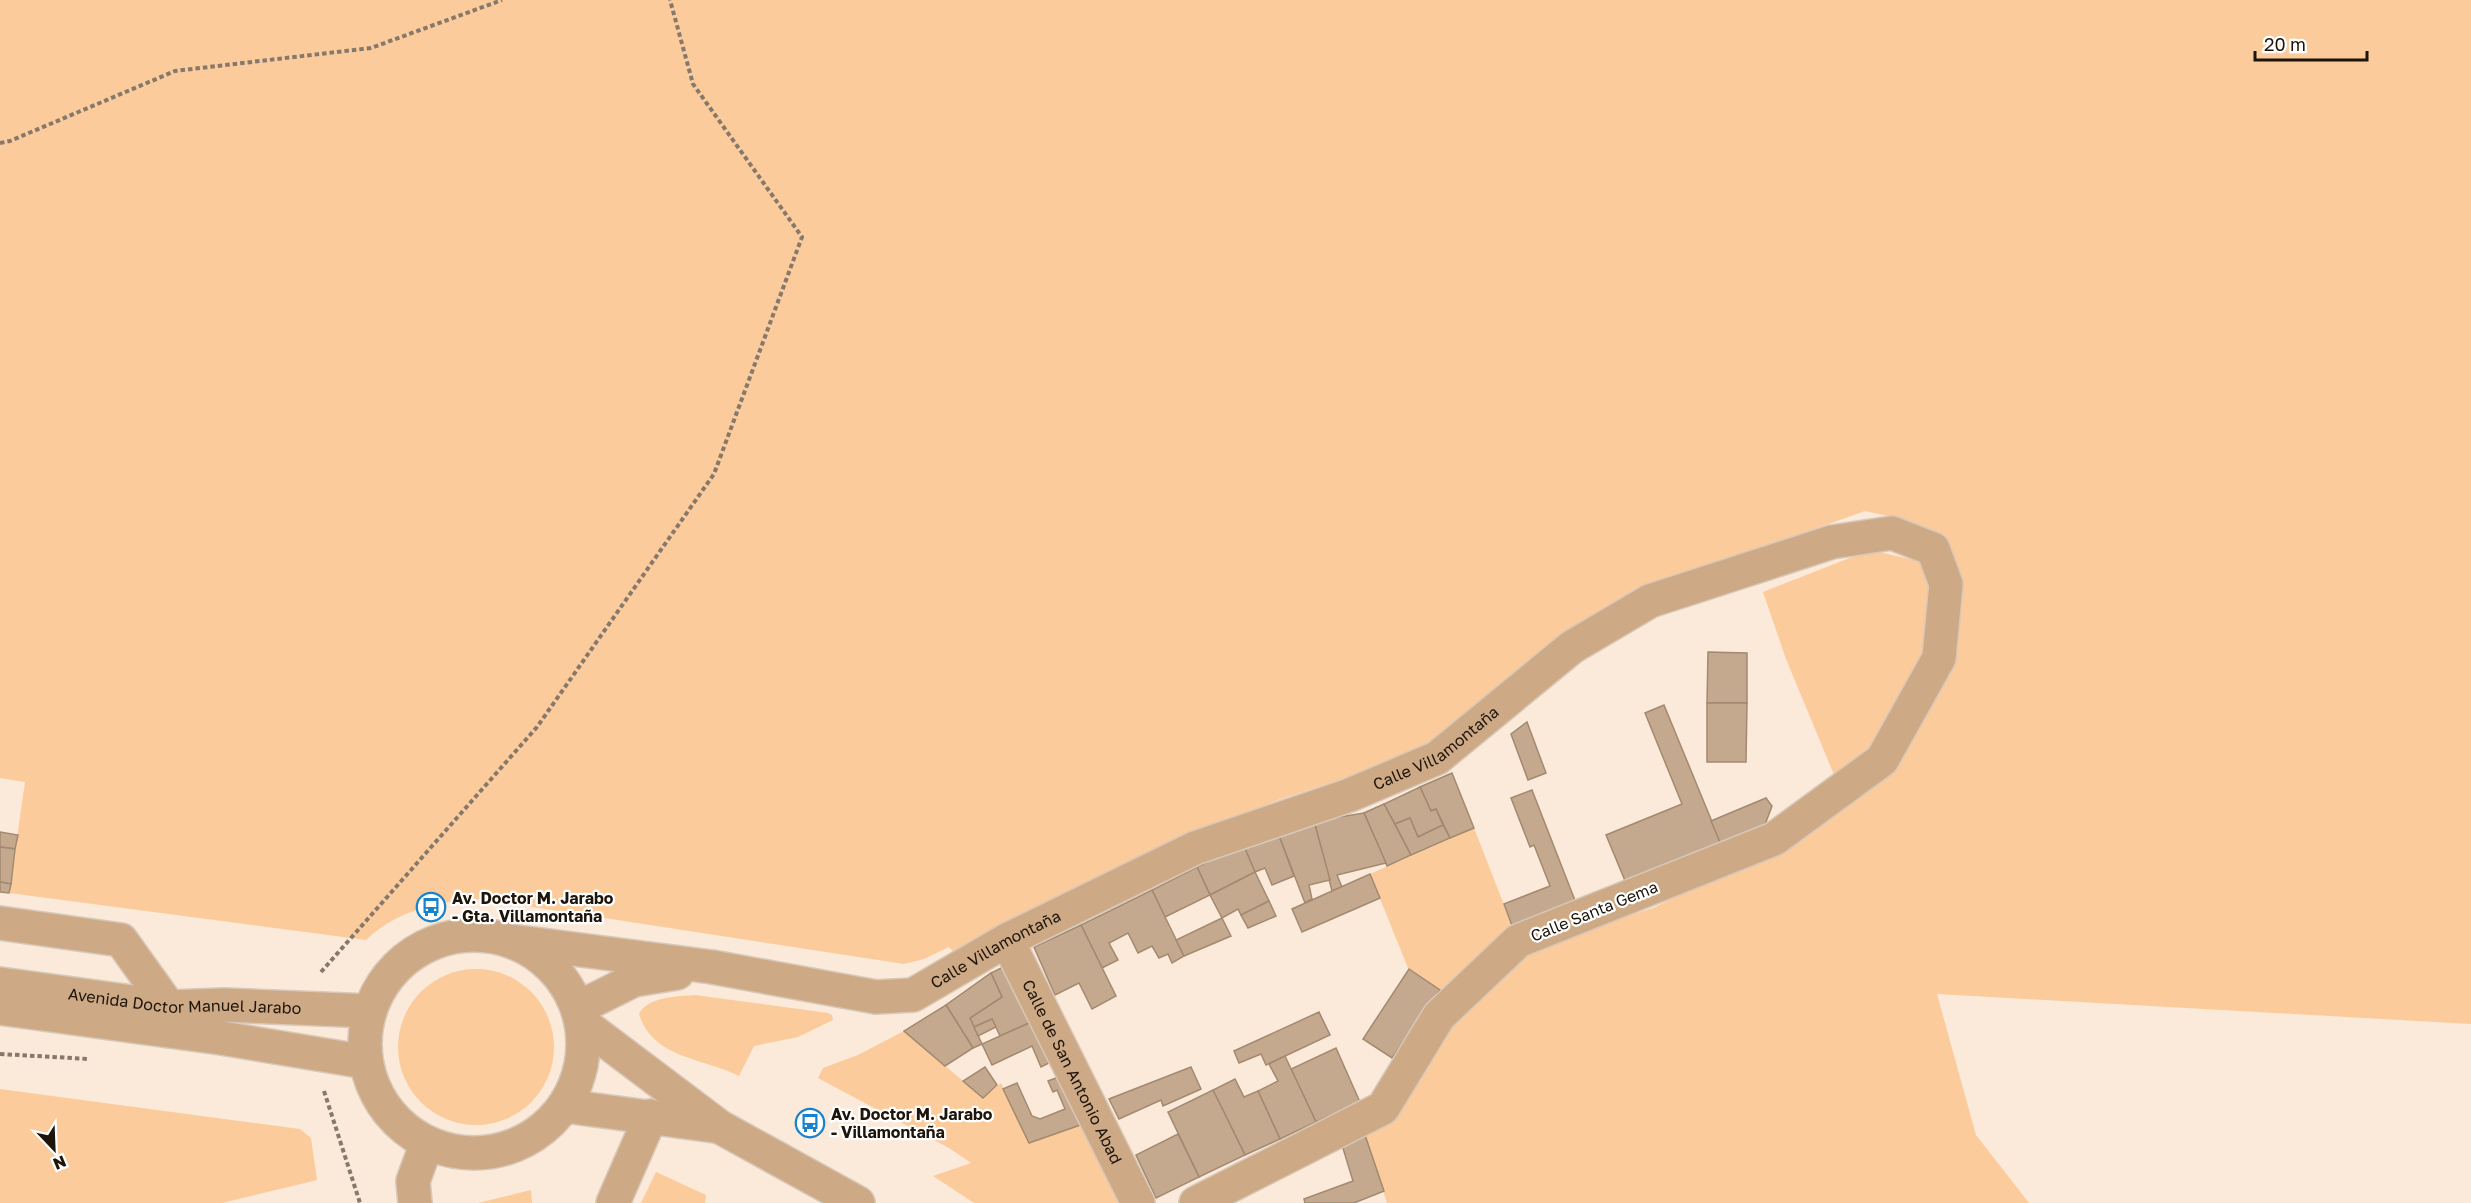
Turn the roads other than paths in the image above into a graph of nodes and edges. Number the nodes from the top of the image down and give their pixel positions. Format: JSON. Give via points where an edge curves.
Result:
{"nodes":[{"id":1,"x":1882,"y":760,"type":"joint"},
{"id":2,"x":0,"y":923,"type":"edge"},
{"id":3,"x":1007,"y":940,"type":"junction"},
{"id":4,"x":511,"y":941,"type":"junction"},
{"id":5,"x":712,"y":967,"type":"junction"},
{"id":6,"x":0,"y":984,"type":"edge"},
{"id":7,"x":170,"y":1007,"type":"junction"},
{"id":8,"x":0,"y":1008,"type":"edge"},
{"id":9,"x":370,"y":1011,"type":"junction"},
{"id":10,"x":580,"y":1016,"type":"junction"},
{"id":11,"x":366,"y":1062,"type":"junction"},
{"id":12,"x":565,"y":1106,"type":"junction"},
{"id":13,"x":651,"y":1116,"type":"junction"},
{"id":14,"x":720,"y":1127,"type":"junction"},
{"id":15,"x":427,"y":1143,"type":"junction"},
{"id":16,"x":415,"y":1203,"type":"edge"},
{"id":17,"x":613,"y":1203,"type":"edge"},
{"id":18,"x":858,"y":1203,"type":"edge"},
{"id":19,"x":1138,"y":1203,"type":"edge"},
{"id":20,"x":1196,"y":1203,"type":"edge"}],
"edges":[{"from":1,"to":3,"type":"street","name":"Calle Villamontaña","via":[[1940,658],[1946,584],[1933,549],[1892,533],[1832,542],[1650,601],[1572,647],[1437,758],[1350,795],[1195,848]]},
{"from":1,"to":20,"type":"street","name":"Calle Santa Gema","via":[[1774,839],[1518,941],[1439,1016],[1383,1108]]},
{"from":2,"to":7,"type":"street","via":[[121,940]]},
{"from":3,"to":5,"type":"street","name":"Calle Villamontaña","via":[[913,995],[876,997]]},
{"from":3,"to":19,"type":"street","name":"Calle de San Antonio Abad"},
{"from":4,"to":5,"type":"street","name":"Calle Villamontaña"},
{"from":4,"to":9,"type":"street","name":"Calle Villamontaña","via":[[461,936],[437,942],[395,969]]},
{"from":4,"to":10,"type":"street","via":[[539,956],[563,979]]},
{"from":5,"to":10,"type":"street","name":"Calle Villamontaña","via":[[634,980]]},
{"from":6,"to":7,"type":"street","name":"Avenida Doctor Manuel Jarabo"},
{"from":7,"to":9,"type":"street","name":"Avenida Doctor Manuel Jarabo","via":[[224,1005]]},
{"from":8,"to":11,"type":"street","name":"Avenida Doctor Manuel Jarabo"},
{"from":9,"to":11,"type":"street","name":"Calle Villamontaña"},
{"from":10,"to":12,"type":"street","name":"Calle Villamontaña","via":[[584,1052],[578,1080]]},
{"from":10,"to":14,"type":"street"},
{"from":11,"to":15,"type":"street","name":"Calle Villamontaña","via":[[377,1095],[398,1124]]},
{"from":12,"to":13,"type":"street"},
{"from":12,"to":15,"type":"street","name":"Calle Villamontaña","via":[[538,1133],[503,1150],[464,1153]]},
{"from":13,"to":14,"type":"street"},
{"from":13,"to":17,"type":"street"},
{"from":14,"to":18,"type":"street"},
{"from":15,"to":16,"type":"street","via":[[413,1181]]}]}
